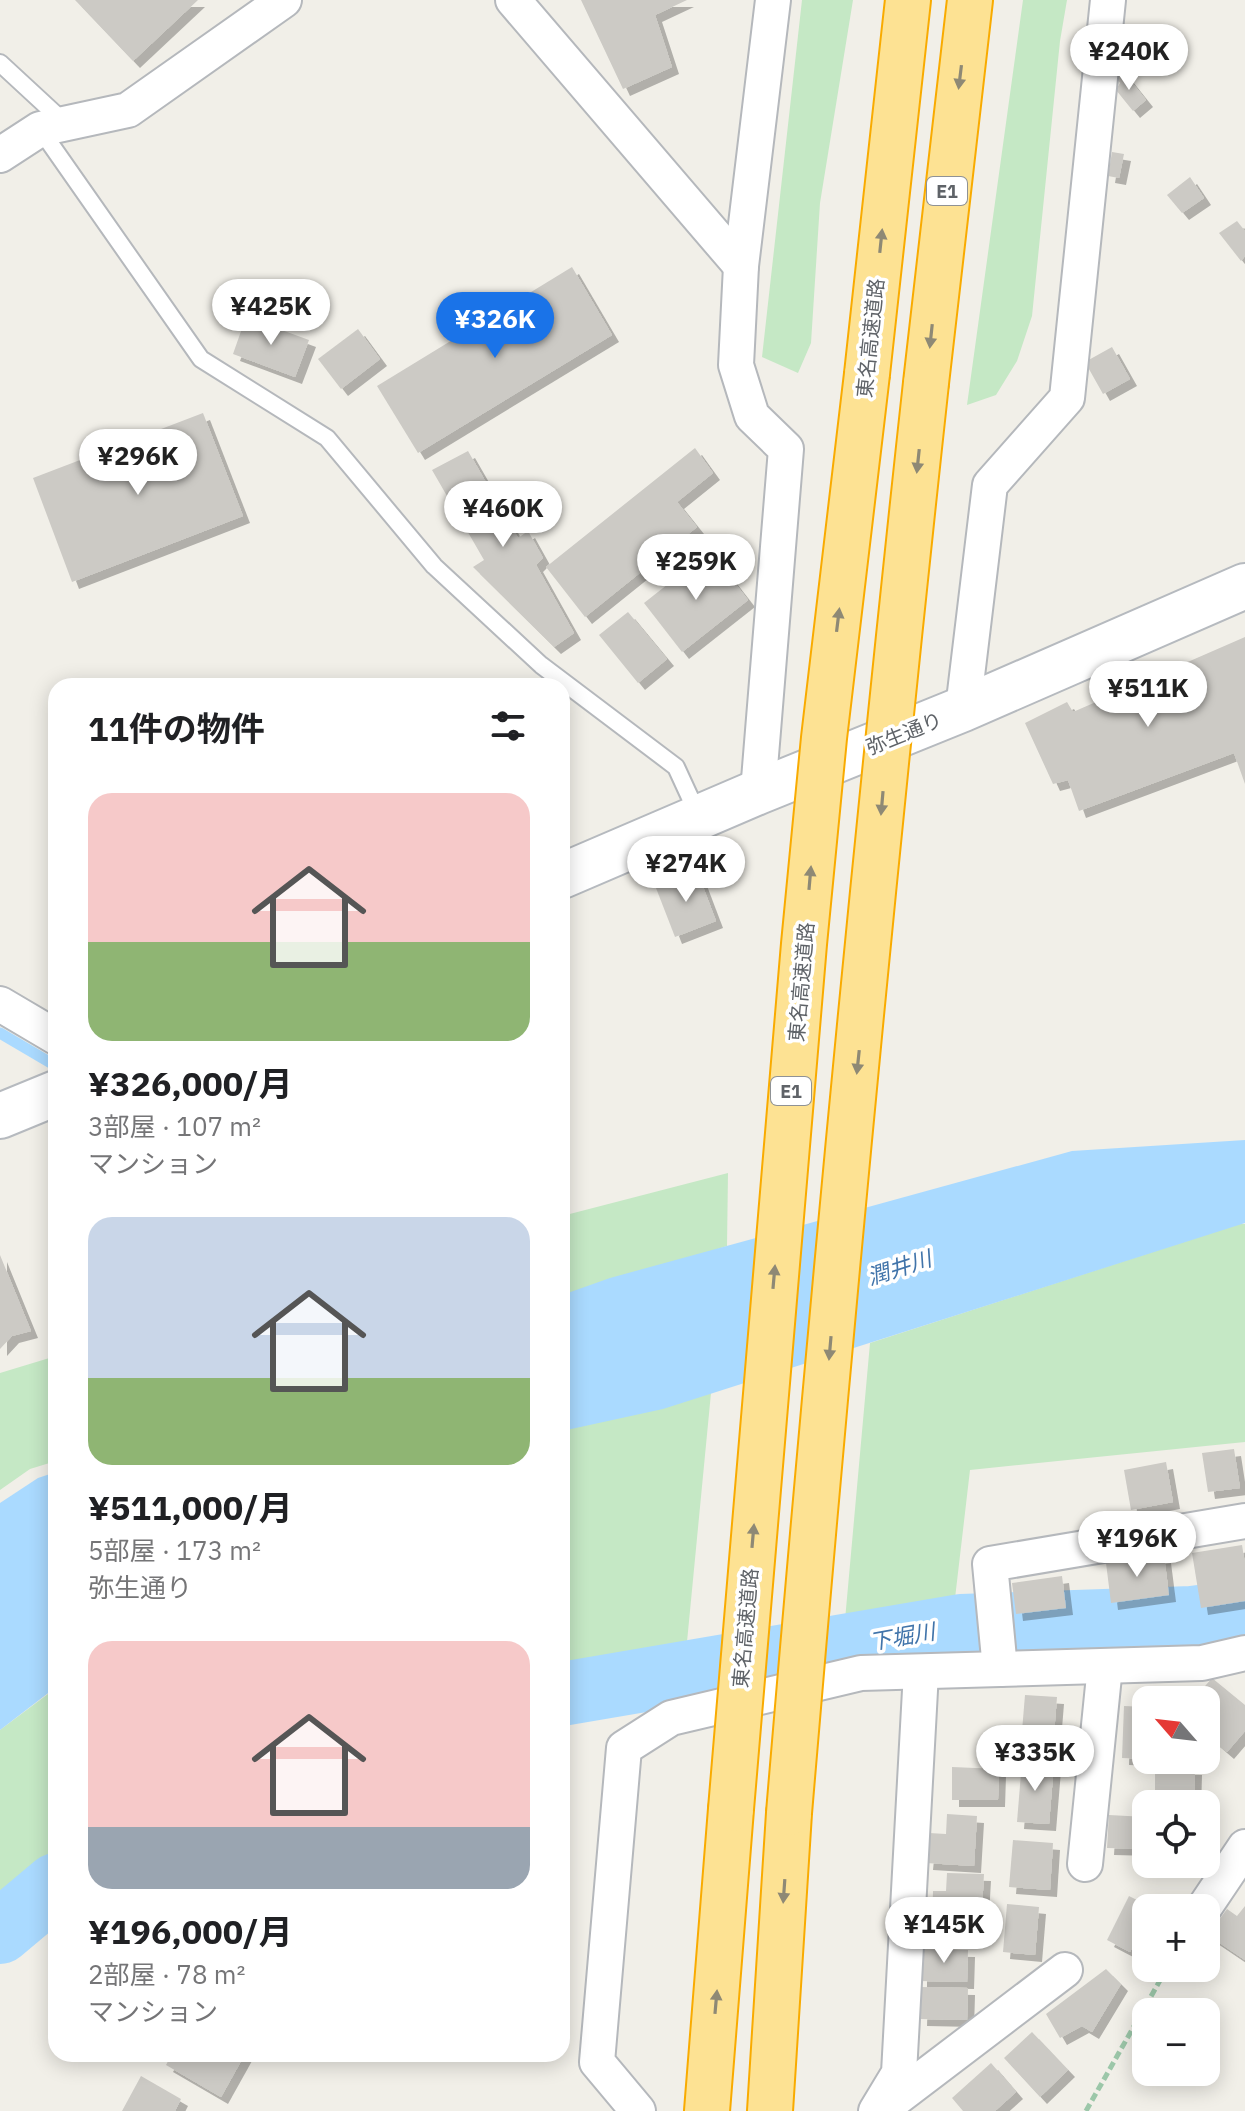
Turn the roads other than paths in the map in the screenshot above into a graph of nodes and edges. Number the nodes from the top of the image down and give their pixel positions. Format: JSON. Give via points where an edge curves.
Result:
{"nodes":[{"id":1,"x":284,"y":0,"type":"edge"},
{"id":2,"x":513,"y":0,"type":"edge"},
{"id":3,"x":773,"y":0,"type":"edge"},
{"id":4,"x":908,"y":0,"type":"edge"},
{"id":5,"x":970,"y":0,"type":"edge"},
{"id":6,"x":1108,"y":0,"type":"edge"},
{"id":7,"x":0,"y":63,"type":"edge"},
{"id":8,"x":53,"y":127,"type":"junction"},
{"id":9,"x":0,"y":155,"type":"edge"},
{"id":10,"x":741,"y":266,"type":"junction"},
{"id":11,"x":1245,"y":586,"type":"edge"},
{"id":12,"x":558,"y":678,"type":"edge"},
{"id":13,"x":570,"y":687,"type":"edge"},
{"id":14,"x":963,"y":709,"type":"junction"},
{"id":15,"x":758,"y":792,"type":"junction"},
{"id":16,"x":700,"y":818,"type":"junction"},
{"id":17,"x":570,"y":873,"type":"edge"},
{"id":18,"x":0,"y":1004,"type":"edge"},
{"id":19,"x":48,"y":1032,"type":"edge"},
{"id":20,"x":48,"y":1096,"type":"edge"},
{"id":21,"x":0,"y":1116,"type":"edge"},
{"id":22,"x":1245,"y":1521,"type":"edge"},
{"id":23,"x":1245,"y":1653,"type":"edge"},
{"id":24,"x":999,"y":1661,"type":"junction"},
{"id":25,"x":1105,"y":1666,"type":"junction"},
{"id":26,"x":921,"y":1672,"type":"junction"},
{"id":27,"x":1245,"y":1847,"type":"edge"},
{"id":28,"x":1085,"y":1864,"type":"dead end"},
{"id":29,"x":1213,"y":1894,"type":"edge"},
{"id":30,"x":1065,"y":1970,"type":"dead end"},
{"id":31,"x":771,"y":2094,"type":"edge"},
{"id":32,"x":708,"y":2095,"type":"edge"},
{"id":33,"x":638,"y":2111,"type":"edge"},
{"id":34,"x":878,"y":2111,"type":"edge"}],
"edges":[{"from":1,"to":8,"type":"street","via":[[128,110]]},
{"from":2,"to":10,"type":"street"},
{"from":3,"to":10,"type":"street"},
{"from":32,"to":4,"type":"highway","name":"東名高速道路","number":"E1","one_way":true,"bridge":true,"via":[[804,944]]},
{"from":5,"to":31,"type":"highway","number":"E1","one_way":true,"bridge":true,"via":[[889,717],[789,1813]]},
{"from":6,"to":14,"type":"street","via":[[1067,398],[990,485]]},
{"from":7,"to":8,"type":"lane"},
{"from":8,"to":9,"type":"street"},
{"from":8,"to":12,"type":"lane","via":[[201,359],[327,438],[434,566]]},
{"from":10,"to":15,"type":"street","via":[[736,365],[752,416],[786,449]]},
{"from":11,"to":14,"type":"street","name":"弥生通り"},
{"from":13,"to":16,"type":"lane","via":[[676,767]]},
{"from":14,"to":15,"type":"street","name":"弥生通り"},
{"from":15,"to":16,"type":"street","name":"弥生通り"},
{"from":16,"to":17,"type":"street","name":"弥生通り"},
{"from":18,"to":19,"type":"street"},
{"from":20,"to":21,"type":"street"},
{"from":22,"to":24,"type":"street","via":[[990,1564]]},
{"from":23,"to":25,"type":"street","via":[[1202,1663]]},
{"from":24,"to":25,"type":"street"},
{"from":24,"to":26,"type":"street"},
{"from":25,"to":28,"type":"street"},
{"from":26,"to":33,"type":"street","via":[[861,1673],[671,1718],[624,1748],[597,2062]]},
{"from":26,"to":34,"type":"street","via":[[899,2073]]},
{"from":27,"to":29,"type":"street"},
{"from":30,"to":34,"type":"street"}]}
